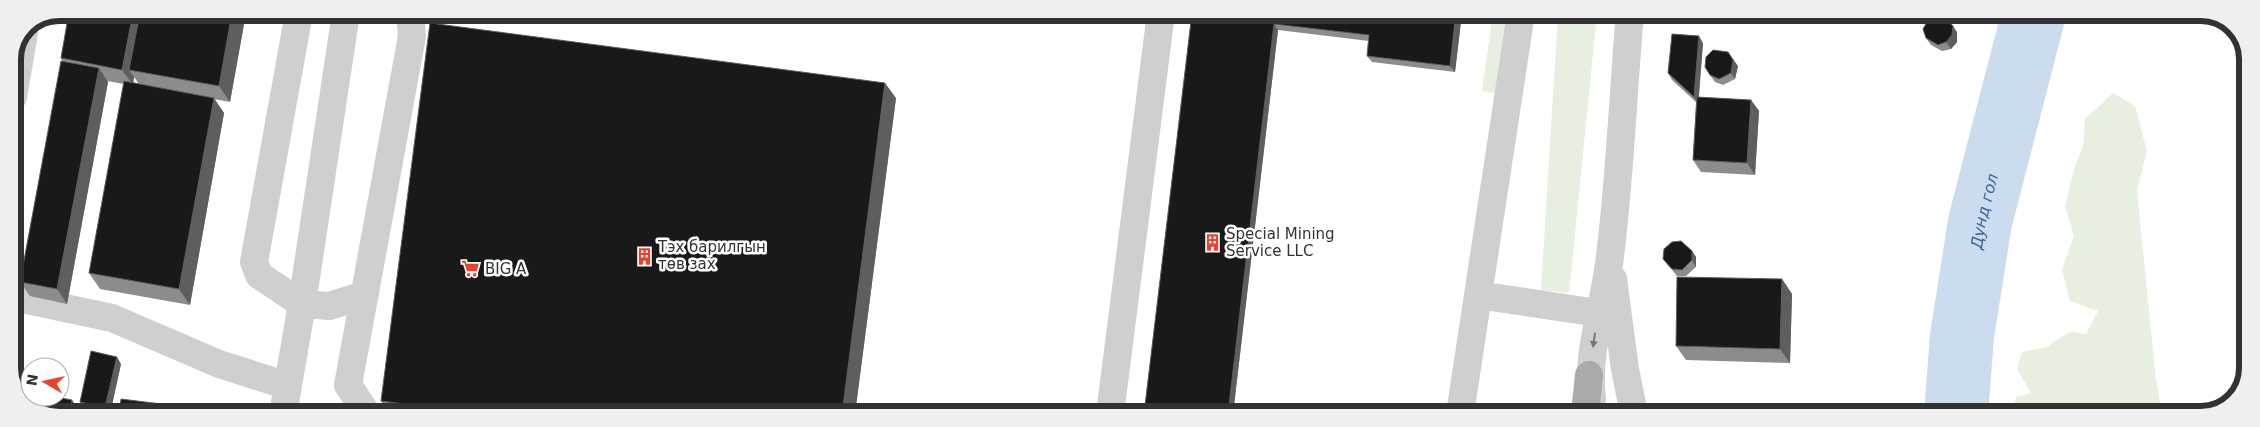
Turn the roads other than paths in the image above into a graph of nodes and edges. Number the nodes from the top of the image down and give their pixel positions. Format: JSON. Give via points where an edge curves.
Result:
{"nodes":[{"id":1,"x":299,"y":21,"type":"edge"},
{"id":2,"x":345,"y":21,"type":"edge"},
{"id":3,"x":411,"y":21,"type":"edge"},
{"id":4,"x":1161,"y":22,"type":"edge"},
{"id":5,"x":1520,"y":22,"type":"edge"},
{"id":6,"x":1629,"y":22,"type":"edge"},
{"id":7,"x":1610,"y":258,"type":"junction"},
{"id":8,"x":1478,"y":294,"type":"junction"},
{"id":9,"x":365,"y":295,"type":"junction"},
{"id":10,"x":21,"y":299,"type":"edge"},
{"id":11,"x":302,"y":304,"type":"junction"},
{"id":12,"x":1598,"y":313,"type":"junction"},
{"id":13,"x":1589,"y":375,"type":"junction"},
{"id":14,"x":288,"y":386,"type":"junction"},
{"id":15,"x":285,"y":405,"type":"edge"},
{"id":16,"x":361,"y":405,"type":"edge"},
{"id":17,"x":1111,"y":405,"type":"edge"},
{"id":18,"x":1461,"y":406,"type":"edge"},
{"id":19,"x":1586,"y":406,"type":"edge"},
{"id":20,"x":1594,"y":406,"type":"edge"},
{"id":21,"x":1632,"y":406,"type":"edge"}],
"edges":[{"from":1,"to":11,"type":"street","via":[[254,262],[259,275]]},
{"from":2,"to":11,"type":"street"},
{"from":3,"to":9,"type":"street","via":[[412,36]]},
{"from":4,"to":17,"type":"street"},
{"from":5,"to":8,"type":"street"},
{"from":6,"to":7,"type":"street"},
{"from":7,"to":12,"type":"street"},
{"from":7,"to":21,"type":"street"},
{"from":8,"to":12,"type":"street"},
{"from":8,"to":18,"type":"street"},
{"from":9,"to":11,"type":"street","via":[[329,306]]},
{"from":9,"to":16,"type":"street","via":[[348,385]]},
{"from":10,"to":14,"type":"street","via":[[112,318],[219,364]]},
{"from":11,"to":14,"type":"street"},
{"from":12,"to":13,"type":"street","one_way":true},
{"from":13,"to":19,"type":"main road"},
{"from":13,"to":20,"type":"street"},
{"from":14,"to":15,"type":"street"}]}
